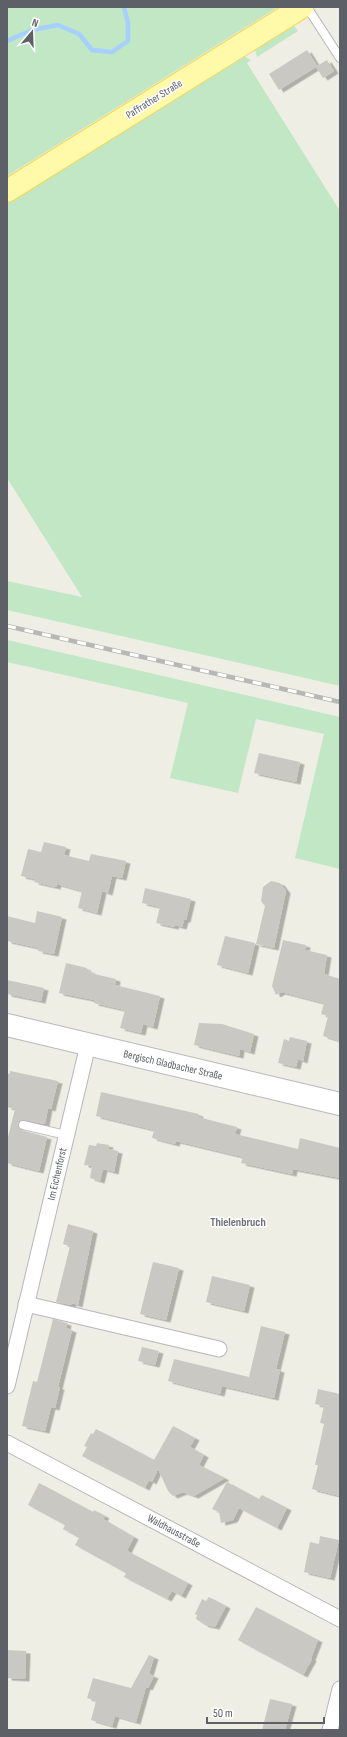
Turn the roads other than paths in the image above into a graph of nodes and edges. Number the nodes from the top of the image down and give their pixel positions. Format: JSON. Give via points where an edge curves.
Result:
{"nodes":[{"id":1,"x":302,"y":7,"type":"edge"},
{"id":2,"x":307,"y":7,"type":"edge"},
{"id":3,"x":340,"y":58,"type":"edge"},
{"id":4,"x":7,"y":190,"type":"edge"},
{"id":5,"x":7,"y":1025,"type":"edge"},
{"id":6,"x":88,"y":1044,"type":"junction"},
{"id":7,"x":340,"y":1104,"type":"edge"},
{"id":8,"x":23,"y":1125,"type":"dead end"},
{"id":9,"x":66,"y":1135,"type":"junction"},
{"id":10,"x":26,"y":1304,"type":"junction"},
{"id":11,"x":219,"y":1349,"type":"dead end"},
{"id":12,"x":7,"y":1386,"type":"edge"},
{"id":13,"x":7,"y":1443,"type":"edge"},
{"id":14,"x":340,"y":1619,"type":"edge"},
{"id":15,"x":340,"y":1689,"type":"edge"},
{"id":16,"x":330,"y":1730,"type":"edge"}],
"edges":[{"from":1,"to":4,"type":"main road","name":"Paffrather Straße"},
{"from":2,"to":3,"type":"lane"},
{"from":5,"to":6,"type":"main road","name":"Bergisch Gladbacher Straße"},
{"from":6,"to":7,"type":"main road","name":"Bergisch Gladbacher Straße"},
{"from":6,"to":9,"type":"street","name":"Im Eichenforst"},
{"from":8,"to":9,"type":"lane"},
{"from":9,"to":10,"type":"street","name":"Im Eichenforst"},
{"from":10,"to":11,"type":"street"},
{"from":10,"to":12,"type":"street","name":"Im Eichenforst"},
{"from":13,"to":14,"type":"street","name":"Waldhausstraße"},
{"from":15,"to":16,"type":"street"}]}
